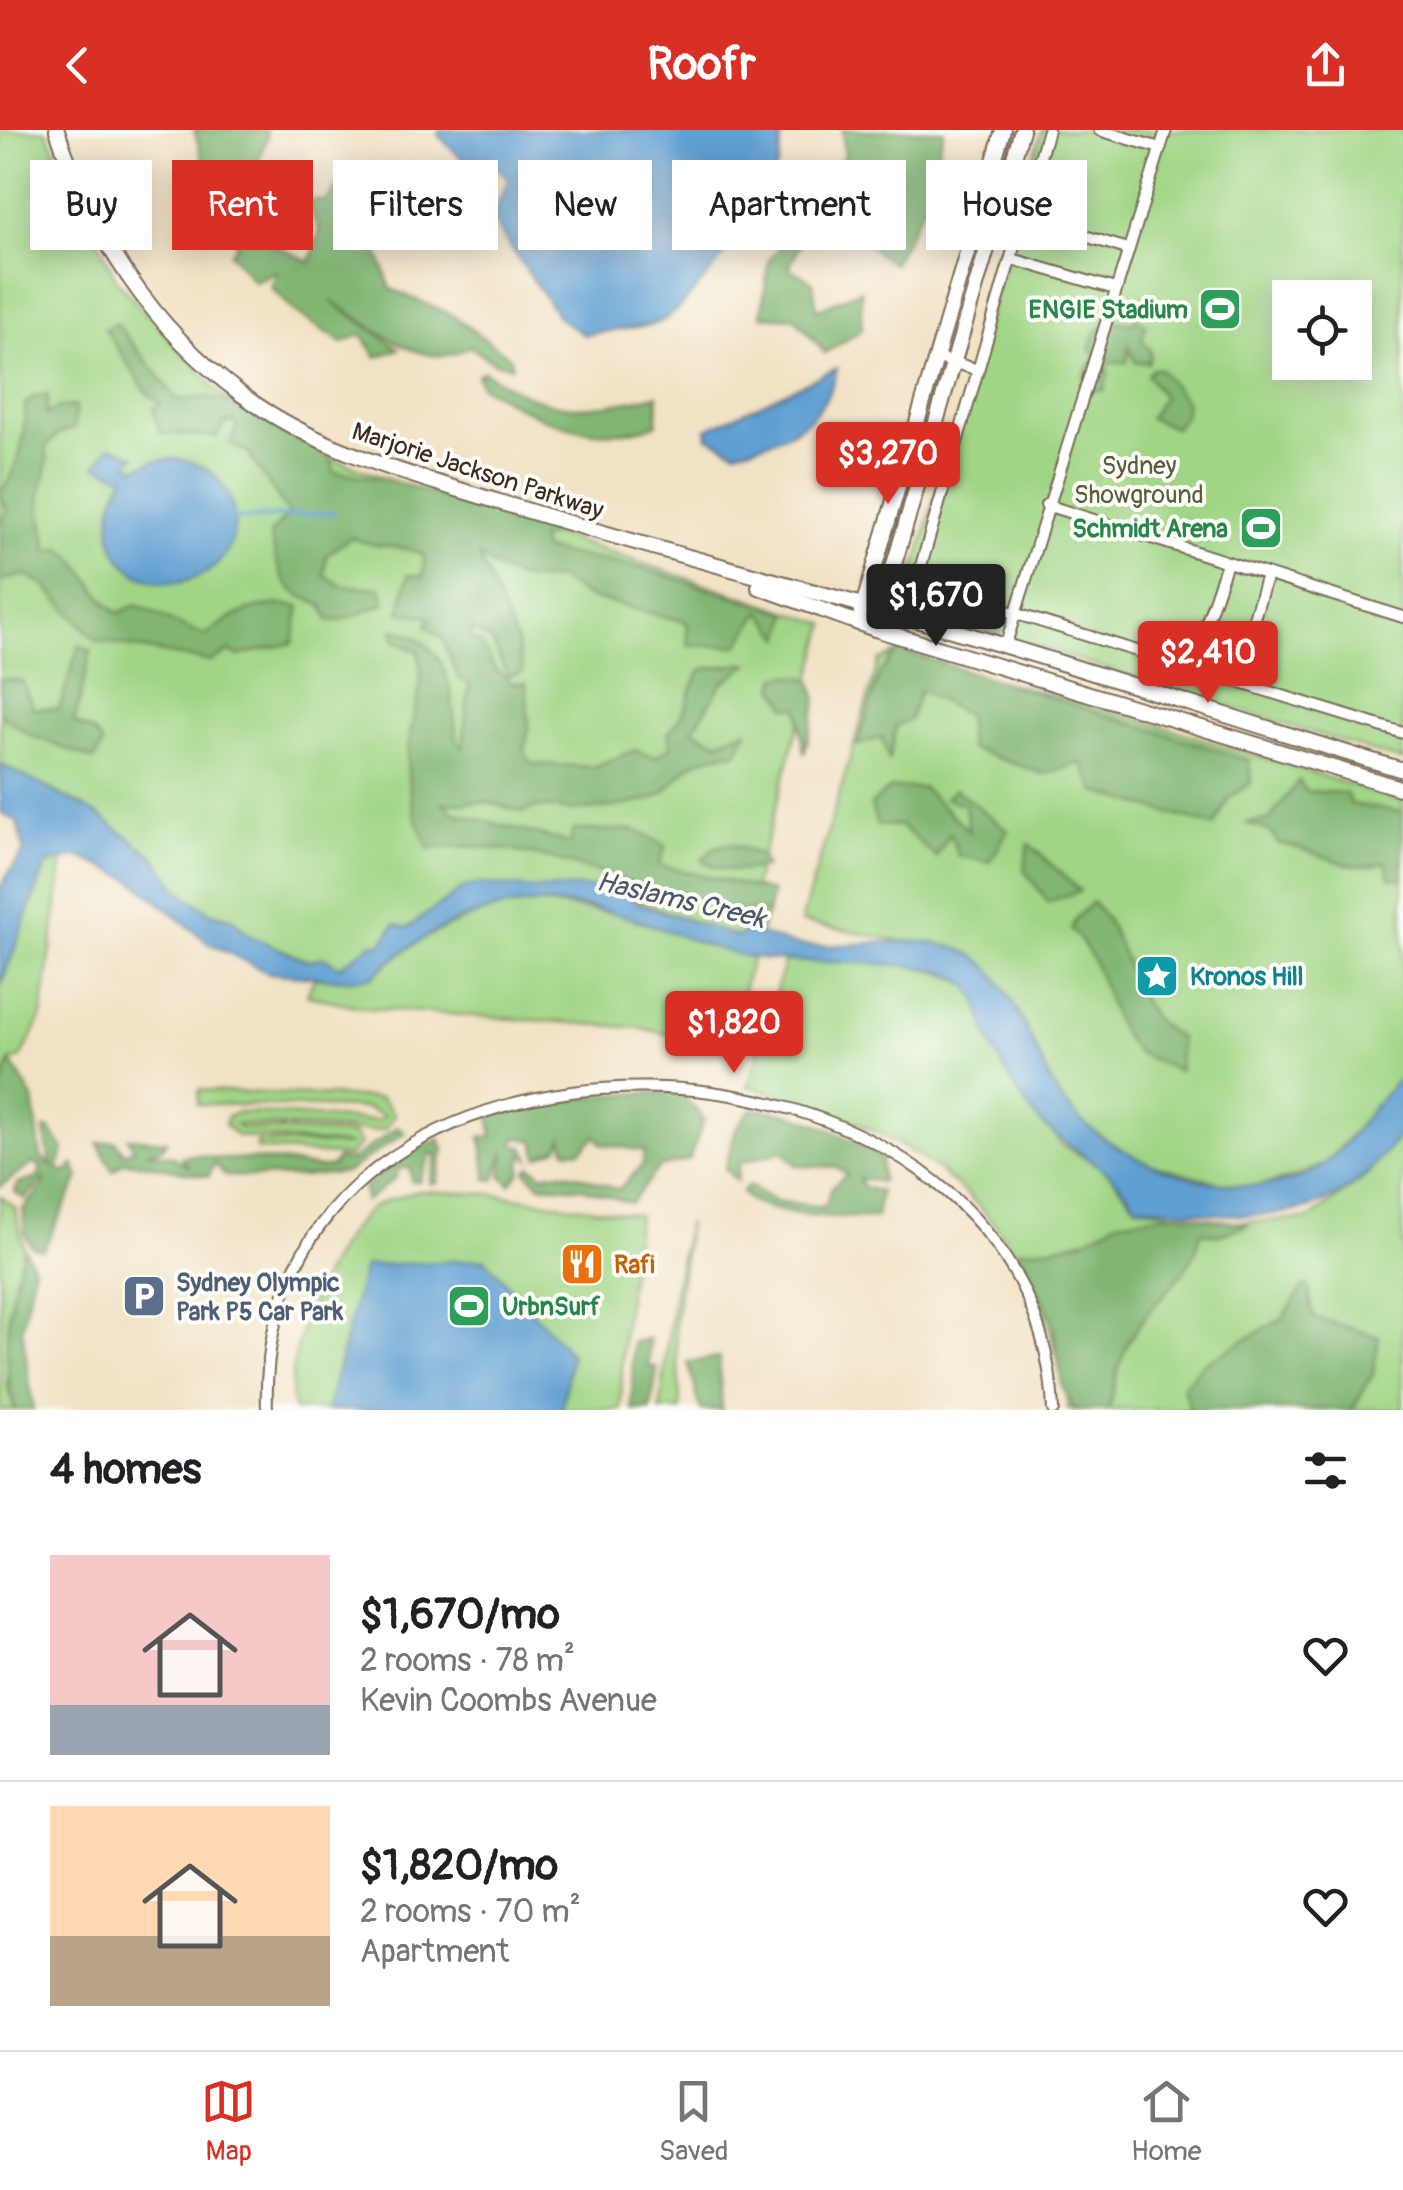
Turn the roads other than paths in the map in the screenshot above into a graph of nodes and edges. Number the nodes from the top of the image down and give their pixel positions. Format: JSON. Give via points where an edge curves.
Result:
{"nodes":[{"id":1,"x":57,"y":130,"type":"edge"},
{"id":2,"x":1003,"y":130,"type":"edge"},
{"id":3,"x":1022,"y":130,"type":"edge"},
{"id":4,"x":1048,"y":130,"type":"edge"},
{"id":5,"x":1099,"y":130,"type":"edge"},
{"id":6,"x":1166,"y":130,"type":"edge"},
{"id":7,"x":1160,"y":148,"type":"junction"},
{"id":8,"x":1040,"y":160,"type":"edge"},
{"id":9,"x":1087,"y":236,"type":"edge"},
{"id":10,"x":1127,"y":248,"type":"junction"},
{"id":11,"x":1014,"y":250,"type":"edge"},
{"id":12,"x":1012,"y":258,"type":"junction"},
{"id":13,"x":1115,"y":290,"type":"junction"},
{"id":14,"x":938,"y":358,"type":"junction"},
{"id":15,"x":954,"y":362,"type":"junction"},
{"id":16,"x":977,"y":369,"type":"junction"},
{"id":17,"x":1046,"y":505,"type":"junction"},
{"id":18,"x":679,"y":558,"type":"junction"},
{"id":19,"x":1227,"y":563,"type":"junction"},
{"id":20,"x":1267,"y":575,"type":"junction"},
{"id":21,"x":863,"y":606,"type":"junction"},
{"id":22,"x":880,"y":610,"type":"junction"},
{"id":23,"x":1013,"y":613,"type":"junction"},
{"id":24,"x":1403,"y":617,"type":"edge"},
{"id":25,"x":858,"y":624,"type":"junction"},
{"id":26,"x":875,"y":629,"type":"junction"},
{"id":27,"x":1005,"y":647,"type":"junction"},
{"id":28,"x":1001,"y":665,"type":"junction"},
{"id":29,"x":1191,"y":668,"type":"junction"},
{"id":30,"x":1235,"y":682,"type":"junction"},
{"id":31,"x":1403,"y":733,"type":"edge"},
{"id":32,"x":1403,"y":770,"type":"edge"},
{"id":33,"x":1403,"y":789,"type":"edge"},
{"id":34,"x":267,"y":1410,"type":"edge"},
{"id":35,"x":1053,"y":1410,"type":"edge"}],
"edges":[{"from":1,"to":18,"type":"main road","name":"Marjorie Jackson Parkway","via":[[80,194],[131,281],[241,394],[366,460]]},
{"from":2,"to":14,"type":"main road"},
{"from":3,"to":15,"type":"main road"},
{"from":4,"to":8,"type":"street"},
{"from":5,"to":7,"type":"street"},
{"from":6,"to":7,"type":"street"},
{"from":7,"to":10,"type":"street"},
{"from":9,"to":10,"type":"street"},
{"from":10,"to":13,"type":"street"},
{"from":11,"to":12,"type":"street"},
{"from":12,"to":13,"type":"street"},
{"from":12,"to":16,"type":"street"},
{"from":13,"to":17,"type":"street"},
{"from":14,"to":15,"type":"street"},
{"from":14,"to":21,"type":"main road"},
{"from":15,"to":16,"type":"street"},
{"from":15,"to":22,"type":"main road"},
{"from":16,"to":23,"type":"street","via":[[916,583]]},
{"from":17,"to":19,"type":"street"},
{"from":17,"to":23,"type":"street"},
{"from":18,"to":21,"type":"main road","name":"Marjorie Jackson Parkway"},
{"from":18,"to":25,"type":"main road","name":"Marjorie Jackson Parkway"},
{"from":19,"to":20,"type":"street"},
{"from":19,"to":29,"type":"street"},
{"from":20,"to":24,"type":"street"},
{"from":20,"to":30,"type":"street"},
{"from":21,"to":22,"type":"main road","name":"Marjorie Jackson Parkway"},
{"from":21,"to":25,"type":"main road"},
{"from":22,"to":26,"type":"main road"},
{"from":22,"to":27,"type":"main road","name":"Marjorie Jackson Parkway"},
{"from":23,"to":27,"type":"street"},
{"from":23,"to":29,"type":"street"},
{"from":25,"to":26,"type":"main road","name":"Marjorie Jackson Parkway"},
{"from":26,"to":28,"type":"main road","name":"Marjorie Jackson Parkway"},
{"from":27,"to":28,"type":"main road"},
{"from":27,"to":32,"type":"main road","name":"Marjorie Jackson Parkway"},
{"from":28,"to":33,"type":"main road","name":"Marjorie Jackson Parkway"},
{"from":29,"to":30,"type":"street"},
{"from":30,"to":31,"type":"street"},
{"from":34,"to":35,"type":"street","via":[[270,1348],[286,1290],[316,1232],[359,1182],[457,1121],[537,1098],[633,1086],[704,1091],[799,1112],[866,1138],[932,1177],[986,1230],[1019,1281],[1040,1332]]}]}
